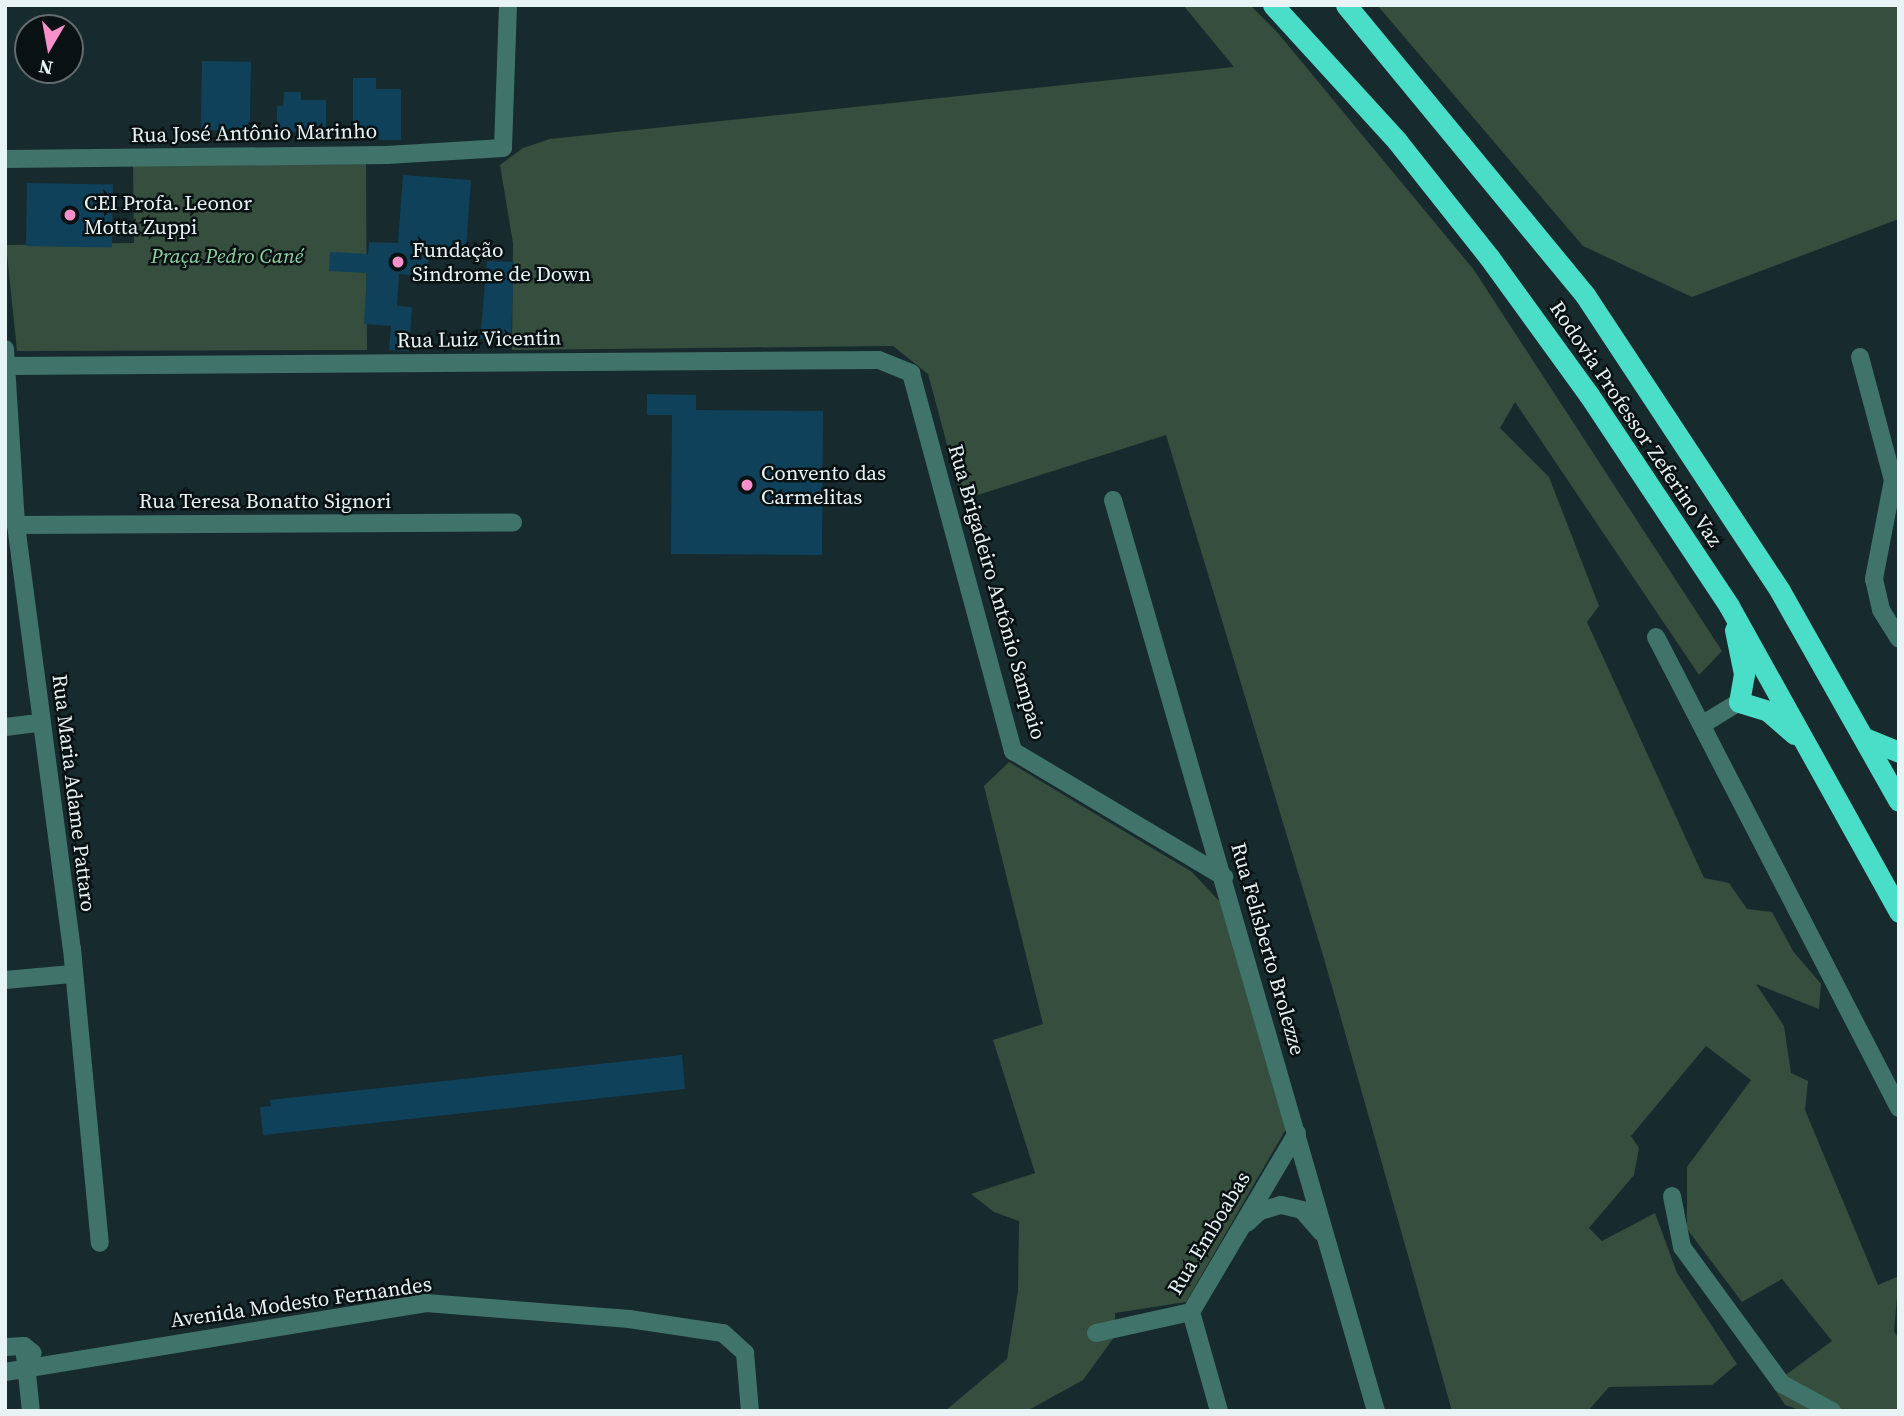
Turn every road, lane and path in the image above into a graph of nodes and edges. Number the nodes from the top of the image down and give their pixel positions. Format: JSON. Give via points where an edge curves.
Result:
{"nodes":[{"id":1,"x":508,"y":5,"type":"edge"},
{"id":2,"x":1273,"y":5,"type":"edge"},
{"id":3,"x":1346,"y":5,"type":"edge"},
{"id":4,"x":5,"y":159,"type":"edge"},
{"id":5,"x":1860,"y":357,"type":"dead end"},
{"id":6,"x":6,"y":362,"type":"edge"},
{"id":7,"x":924,"y":413,"type":"joint"},
{"id":8,"x":1113,"y":500,"type":"dead end"},
{"id":9,"x":513,"y":522,"type":"dead end"},
{"id":10,"x":16,"y":525,"type":"junction"},
{"id":11,"x":1729,"y":606,"type":"junction"},
{"id":12,"x":1656,"y":637,"type":"dead end"},
{"id":13,"x":1899,"y":639,"type":"edge"},
{"id":14,"x":1738,"y":702,"type":"junction"},
{"id":15,"x":40,"y":723,"type":"junction"},
{"id":16,"x":1703,"y":724,"type":"junction"},
{"id":17,"x":5,"y":727,"type":"edge"},
{"id":18,"x":1867,"y":740,"type":"junction"},
{"id":19,"x":1811,"y":750,"type":"junction"},
{"id":20,"x":1899,"y":752,"type":"edge"},
{"id":21,"x":1899,"y":801,"type":"edge"},
{"id":22,"x":1224,"y":877,"type":"junction"},
{"id":23,"x":1899,"y":912,"type":"edge"},
{"id":24,"x":72,"y":974,"type":"junction"},
{"id":25,"x":5,"y":980,"type":"edge"},
{"id":26,"x":1899,"y":1108,"type":"edge"},
{"id":27,"x":1297,"y":1133,"type":"junction"},
{"id":28,"x":1672,"y":1196,"type":"dead end"},
{"id":29,"x":1239,"y":1231,"type":"junction"},
{"id":30,"x":1327,"y":1238,"type":"junction"},
{"id":31,"x":100,"y":1242,"type":"dead end"},
{"id":32,"x":1191,"y":1312,"type":"junction"},
{"id":33,"x":1096,"y":1334,"type":"dead end"},
{"id":34,"x":24,"y":1346,"type":"junction"},
{"id":35,"x":5,"y":1347,"type":"edge"},
{"id":36,"x":52,"y":1362,"type":"junction"},
{"id":37,"x":26,"y":1370,"type":"junction"},
{"id":38,"x":5,"y":1372,"type":"edge"},
{"id":39,"x":31,"y":1411,"type":"edge"},
{"id":40,"x":750,"y":1411,"type":"edge"},
{"id":41,"x":1219,"y":1411,"type":"edge"},
{"id":42,"x":1376,"y":1411,"type":"edge"},
{"id":43,"x":1832,"y":1411,"type":"edge"}],
"edges":[{"from":1,"to":4,"type":"street","name":"Rua José Antônio Marinho","via":[[503,148],[387,155]]},
{"from":2,"to":11,"type":"highway","name":"Rodovia Professor Zeferino Vaz","via":[[1397,141],[1489,257],[1589,395]]},
{"from":3,"to":18,"type":"highway","name":"Rodovia Professor Zeferino Vaz","via":[[1585,295],[1780,591]]},
{"from":5,"to":13,"type":"street","via":[[1893,480],[1874,579],[1881,610]]},
{"from":6,"to":7,"type":"street","name":"Rua Luiz Vicentin","via":[[879,360],[911,373]]},
{"from":6,"to":10,"type":"street","name":"Rua Maria Adame Pattaro"},
{"from":7,"to":22,"type":"street","name":"Rua Brigadeiro Antônio Sampaio","via":[[1013,751]]},
{"from":8,"to":22,"type":"street","name":"Rua Felisberto Brolezze"},
{"from":9,"to":10,"type":"street","name":"Rua Teresa Bonatto Signori"},
{"from":10,"to":15,"type":"street","name":"Rua Maria Adame Pattaro"},
{"from":11,"to":14,"type":"highway","via":[[1744,674]]},
{"from":11,"to":19,"type":"highway","name":"Rodovia Professor Zeferino Vaz"},
{"from":12,"to":16,"type":"street"},
{"from":14,"to":16,"type":"street"},
{"from":14,"to":19,"type":"highway","via":[[1768,711]]},
{"from":15,"to":17,"type":"street"},
{"from":15,"to":24,"type":"street","name":"Rua Maria Adame Pattaro"},
{"from":16,"to":26,"type":"street"},
{"from":18,"to":20,"type":"highway"},
{"from":18,"to":21,"type":"highway","name":"Rodovia Professor Zeferino Vaz"},
{"from":19,"to":23,"type":"highway","name":"Rodovia Professor Zeferino Vaz"},
{"from":22,"to":27,"type":"street","name":"Rua Felisberto Brolezze"},
{"from":24,"to":25,"type":"street"},
{"from":24,"to":31,"type":"street","name":"Rua Maria Adame Pattaro"},
{"from":27,"to":29,"type":"street","name":"Rua Emboabas"},
{"from":27,"to":30,"type":"street","name":"Rua Felisberto Brolezze"},
{"from":28,"to":43,"type":"street","via":[[1682,1247],[1782,1384]]},
{"from":29,"to":30,"type":"street","via":[[1260,1210],[1281,1205],[1302,1210]]},
{"from":29,"to":32,"type":"street","name":"Rua Emboabas"},
{"from":30,"to":42,"type":"street","name":"Rua Felisberto Brolezze"},
{"from":32,"to":33,"type":"street","name":"Rua Emboabas"},
{"from":32,"to":41,"type":"street"},
{"from":34,"to":35,"type":"street"},
{"from":34,"to":36,"type":"street"},
{"from":34,"to":37,"type":"street"},
{"from":36,"to":37,"type":"street","name":"Avenida Modesto Fernandes"},
{"from":36,"to":40,"type":"street","name":"Avenida Modesto Fernandes","via":[[426,1303],[629,1319],[723,1333],[744,1353]]},
{"from":37,"to":38,"type":"street","name":"Avenida Modesto Fernandes"},
{"from":37,"to":39,"type":"street"}]}
